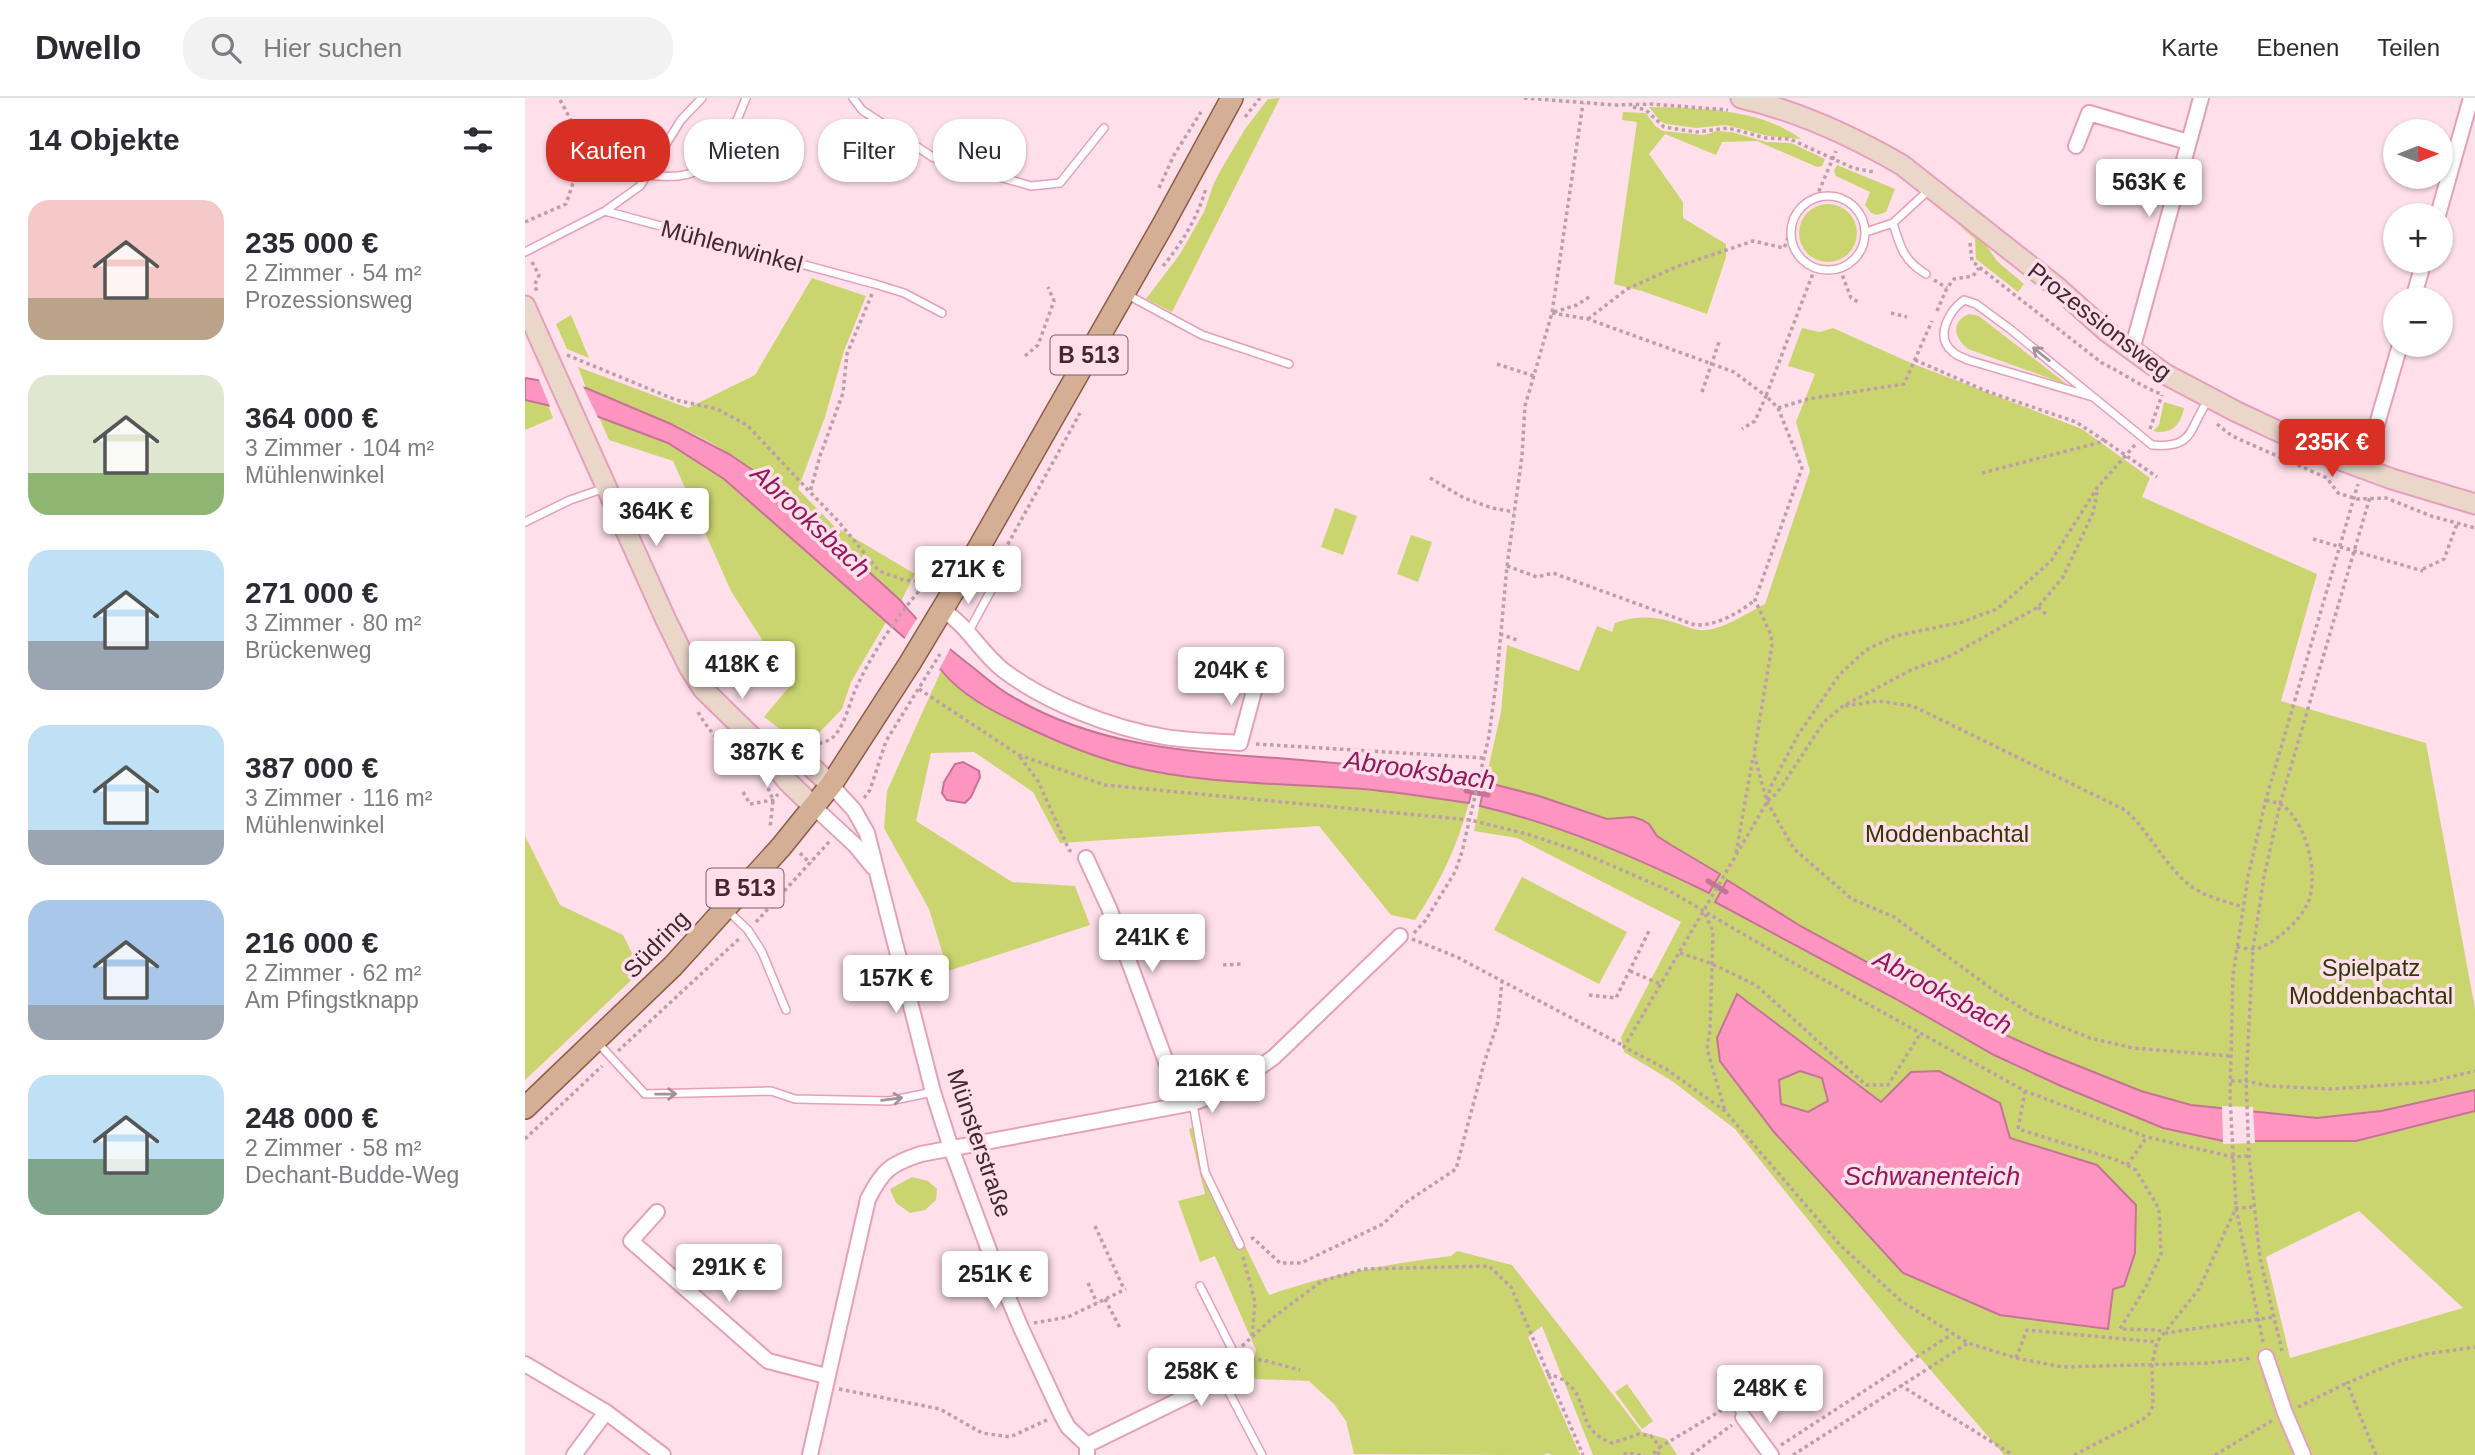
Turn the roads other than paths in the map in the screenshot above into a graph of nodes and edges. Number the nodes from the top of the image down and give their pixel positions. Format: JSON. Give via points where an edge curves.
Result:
{"nodes":[{"id":1,"x":702,"y":98,"type":"edge"},
{"id":2,"x":746,"y":98,"type":"edge"},
{"id":3,"x":853,"y":98,"type":"edge"},
{"id":4,"x":1232,"y":98,"type":"edge"},
{"id":5,"x":2201,"y":98,"type":"edge"},
{"id":6,"x":2472,"y":98,"type":"edge"},
{"id":7,"x":1790,"y":104,"type":"edge"},
{"id":8,"x":1740,"y":105,"type":"edge"},
{"id":9,"x":1104,"y":128,"type":"dead end"},
{"id":10,"x":670,"y":138,"type":"edge"},
{"id":11,"x":2188,"y":142,"type":"junction"},
{"id":12,"x":2076,"y":146,"type":"dead end"},
{"id":13,"x":670,"y":178,"type":"edge"},
{"id":14,"x":643,"y":182,"type":"edge"},
{"id":15,"x":1931,"y":188,"type":"junction"},
{"id":16,"x":2441,"y":203,"type":"edge"},
{"id":17,"x":605,"y":211,"type":"junction"},
{"id":18,"x":1893,"y":223,"type":"junction"},
{"id":19,"x":1866,"y":232,"type":"junction"},
{"id":20,"x":525,"y":252,"type":"edge"},
{"id":21,"x":1926,"y":274,"type":"dead end"},
{"id":22,"x":1123,"y":293,"type":"junction"},
{"id":23,"x":525,"y":306,"type":"edge"},
{"id":24,"x":942,"y":313,"type":"dead end"},
{"id":25,"x":2132,"y":350,"type":"junction"},
{"id":26,"x":2397,"y":357,"type":"edge"},
{"id":27,"x":1289,"y":364,"type":"dead end"},
{"id":28,"x":2093,"y":397,"type":"junction"},
{"id":29,"x":2210,"y":399,"type":"junction"},
{"id":30,"x":2364,"y":469,"type":"junction"},
{"id":31,"x":607,"y":487,"type":"junction"},
{"id":32,"x":2475,"y":504,"type":"edge"},
{"id":33,"x":525,"y":522,"type":"edge"},
{"id":34,"x":969,"y":565,"type":"junction"},
{"id":35,"x":939,"y":615,"type":"junction"},
{"id":36,"x":969,"y":631,"type":"junction"},
{"id":37,"x":1257,"y":680,"type":"dead end"},
{"id":38,"x":754,"y":740,"type":"junction"},
{"id":39,"x":831,"y":785,"type":"junction"},
{"id":40,"x":814,"y":807,"type":"junction"},
{"id":41,"x":1086,"y":858,"type":"road end"},
{"id":42,"x":877,"y":871,"type":"junction"},
{"id":43,"x":726,"y":909,"type":"junction"},
{"id":44,"x":1400,"y":936,"type":"road end"},
{"id":45,"x":786,"y":1010,"type":"dead end"},
{"id":46,"x":596,"y":1041,"type":"junction"},
{"id":47,"x":933,"y":1092,"type":"junction"},
{"id":48,"x":1187,"y":1104,"type":"junction"},
{"id":49,"x":525,"y":1108,"type":"edge"},
{"id":50,"x":951,"y":1148,"type":"junction"},
{"id":51,"x":657,"y":1212,"type":"dead end"},
{"id":52,"x":1240,"y":1245,"type":"road end"},
{"id":53,"x":1200,"y":1286,"type":"dead end"},
{"id":54,"x":2266,"y":1357,"type":"road end"},
{"id":55,"x":525,"y":1364,"type":"edge"},
{"id":56,"x":1222,"y":1379,"type":"junction"},
{"id":57,"x":825,"y":1381,"type":"junction"},
{"id":58,"x":1729,"y":1392,"type":"dead end"},
{"id":59,"x":606,"y":1412,"type":"junction"},
{"id":60,"x":1742,"y":1417,"type":"joint"},
{"id":61,"x":1087,"y":1450,"type":"edge"},
{"id":62,"x":1768,"y":1454,"type":"edge"},
{"id":63,"x":574,"y":1455,"type":"edge"},
{"id":64,"x":663,"y":1455,"type":"edge"},
{"id":65,"x":810,"y":1455,"type":"edge"},
{"id":66,"x":1262,"y":1455,"type":"edge"},
{"id":67,"x":2303,"y":1455,"type":"edge"}],
"edges":[{"from":1,"to":10,"type":"lane"},
{"from":2,"to":13,"type":"lane","via":[[729,141],[705,169]]},
{"from":3,"to":9,"type":"lane","via":[[862,110],[935,158],[1031,186],[1061,183]]},
{"from":4,"to":22,"type":"main road","number":"B 513"},
{"from":5,"to":11,"type":"street"},
{"from":6,"to":16,"type":"street"},
{"from":7,"to":8,"type":"street","name":"Prozessionsweg"},
{"from":7,"to":15,"type":"street","name":"Prozessionsweg","via":[[1839,143],[1874,149]]},
{"from":11,"to":12,"type":"street","via":[[2089,113]]},
{"from":11,"to":25,"type":"street"},
{"from":14,"to":17,"type":"lane"},
{"from":15,"to":18,"type":"lane"},
{"from":15,"to":25,"type":"street","name":"Prozessionsweg"},
{"from":17,"to":20,"type":"lane"},
{"from":17,"to":24,"type":"lane","name":"Mühlenwinkel","via":[[875,284]]},
{"from":18,"to":19,"type":"lane"},
{"from":18,"to":21,"type":"lane","via":[[1900,248],[1913,266]]},
{"from":19,"to":19,"type":"lane","via":[[1863,218],[1852,204],[1836,197],[1816,198],[1803,206],[1790,233],[1801,260],[1815,268],[1840,269],[1859,255]]},
{"from":22,"to":27,"type":"lane","via":[[1202,335]]},
{"from":22,"to":34,"type":"main road","number":"B 513"},
{"from":23,"to":31,"type":"street","via":[[557,358]]},
{"from":25,"to":29,"type":"street","name":"Prozessionsweg"},
{"from":26,"to":30,"type":"street"},
{"from":28,"to":28,"type":"lane","one_way":true,"via":[[1976,303],[1964,300],[1945,322],[1945,341],[1952,352]]},
{"from":28,"to":29,"type":"lane","via":[[2153,445],[2172,447],[2191,435]]},
{"from":29,"to":30,"type":"street","name":"Prozessionsweg"},
{"from":30,"to":32,"type":"street","name":"Prozessionsweg"},
{"from":31,"to":33,"type":"lane"},
{"from":31,"to":38,"type":"street","via":[[689,667],[716,703]]},
{"from":34,"to":35,"type":"main road","number":"B 513"},
{"from":34,"to":36,"type":"lane","via":[[996,581]]},
{"from":35,"to":36,"type":"street"},
{"from":35,"to":39,"type":"main road","number":"B 513","via":[[919,670]]},
{"from":36,"to":37,"type":"street","via":[[982,650],[1020,682],[1065,705],[1164,737],[1240,743]]},
{"from":38,"to":39,"type":"street","via":[[804,760]]},
{"from":38,"to":40,"type":"street"},
{"from":39,"to":40,"type":"main road","number":"B 513"},
{"from":39,"to":42,"type":"street","name":"Münsterstraße","via":[[867,833]]},
{"from":40,"to":42,"type":"street","name":"Münsterstraße"},
{"from":40,"to":43,"type":"main road","name":"Südring","number":"B 513"},
{"from":41,"to":48,"type":"street"},
{"from":42,"to":47,"type":"street","name":"Münsterstraße"},
{"from":43,"to":45,"type":"lane","via":[[748,930],[762,953]]},
{"from":43,"to":46,"type":"main road","name":"Südring","number":"B 513"},
{"from":44,"to":48,"type":"street","via":[[1275,1057],[1229,1089]]},
{"from":46,"to":47,"type":"lane","one_way":true,"via":[[645,1094],[771,1091],[796,1099],[888,1101]]},
{"from":46,"to":49,"type":"main road","name":"Südring","number":"B 513"},
{"from":47,"to":50,"type":"street","name":"Münsterstraße"},
{"from":48,"to":50,"type":"street"},
{"from":48,"to":52,"type":"lane","via":[[1205,1172]]},
{"from":50,"to":57,"type":"street","via":[[888,1167],[867,1199]]},
{"from":50,"to":61,"type":"street","name":"Münsterstraße","via":[[1021,1328],[1068,1427]]},
{"from":51,"to":57,"type":"street","via":[[631,1241],[768,1361]]},
{"from":53,"to":56,"type":"lane","via":[[1233,1356]]},
{"from":54,"to":67,"type":"street"},
{"from":55,"to":59,"type":"street"},
{"from":56,"to":61,"type":"street"},
{"from":56,"to":66,"type":"lane"},
{"from":57,"to":65,"type":"street"},
{"from":58,"to":60,"type":"lane"},
{"from":59,"to":63,"type":"street"},
{"from":59,"to":64,"type":"street"},
{"from":60,"to":62,"type":"street"}]}
